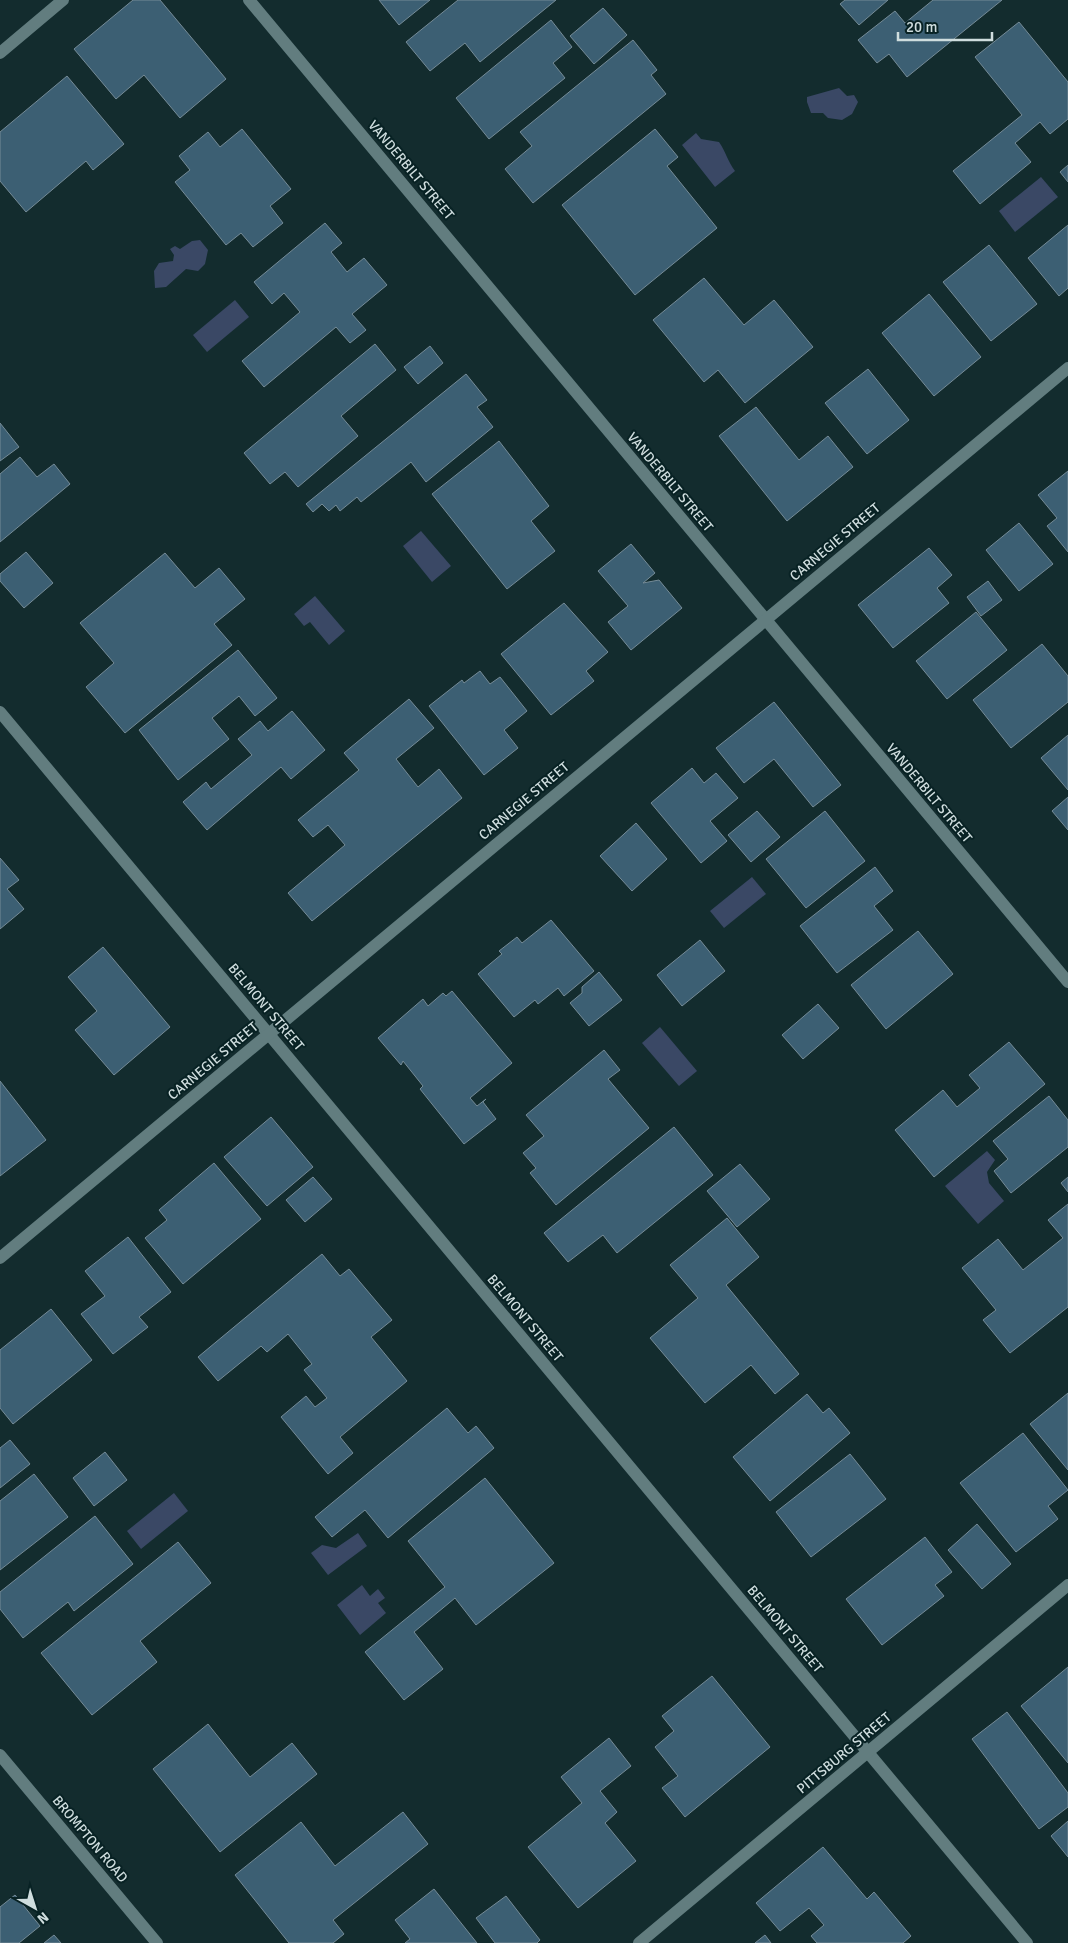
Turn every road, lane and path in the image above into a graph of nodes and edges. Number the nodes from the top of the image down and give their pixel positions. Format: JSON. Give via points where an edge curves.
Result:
{"nodes":[{"id":1,"x":63,"y":0,"type":"edge"},
{"id":2,"x":249,"y":0,"type":"edge"},
{"id":3,"x":0,"y":53,"type":"edge"},
{"id":4,"x":1068,"y":368,"type":"edge"},
{"id":5,"x":766,"y":620,"type":"junction"},
{"id":6,"x":0,"y":712,"type":"edge"},
{"id":7,"x":1068,"y":982,"type":"edge"},
{"id":8,"x":269,"y":1034,"type":"junction"},
{"id":9,"x":0,"y":1258,"type":"edge"},
{"id":10,"x":1068,"y":1585,"type":"edge"},
{"id":11,"x":868,"y":1752,"type":"junction"},
{"id":12,"x":0,"y":1755,"type":"edge"},
{"id":13,"x":157,"y":1943,"type":"edge"},
{"id":14,"x":639,"y":1943,"type":"edge"},
{"id":15,"x":1027,"y":1943,"type":"edge"}],
"edges":[{"from":1,"to":3,"type":"street"},
{"from":2,"to":5,"type":"street","name":"VANDERBILT STREET"},
{"from":4,"to":5,"type":"street","name":"CARNEGIE STREET"},
{"from":5,"to":7,"type":"street","name":"VANDERBILT STREET"},
{"from":5,"to":8,"type":"street","name":"CARNEGIE STREET"},
{"from":6,"to":8,"type":"street","name":"BELMONT STREET"},
{"from":8,"to":9,"type":"street","name":"CARNEGIE STREET"},
{"from":8,"to":11,"type":"street","name":"BELMONT STREET"},
{"from":10,"to":11,"type":"street","name":"PITTSBURG STREET"},
{"from":11,"to":14,"type":"street","name":"PITTSBURG STREET"},
{"from":11,"to":15,"type":"street","name":"BELMONT STREET"},
{"from":12,"to":13,"type":"street","name":"BROMPTON ROAD"}]}
